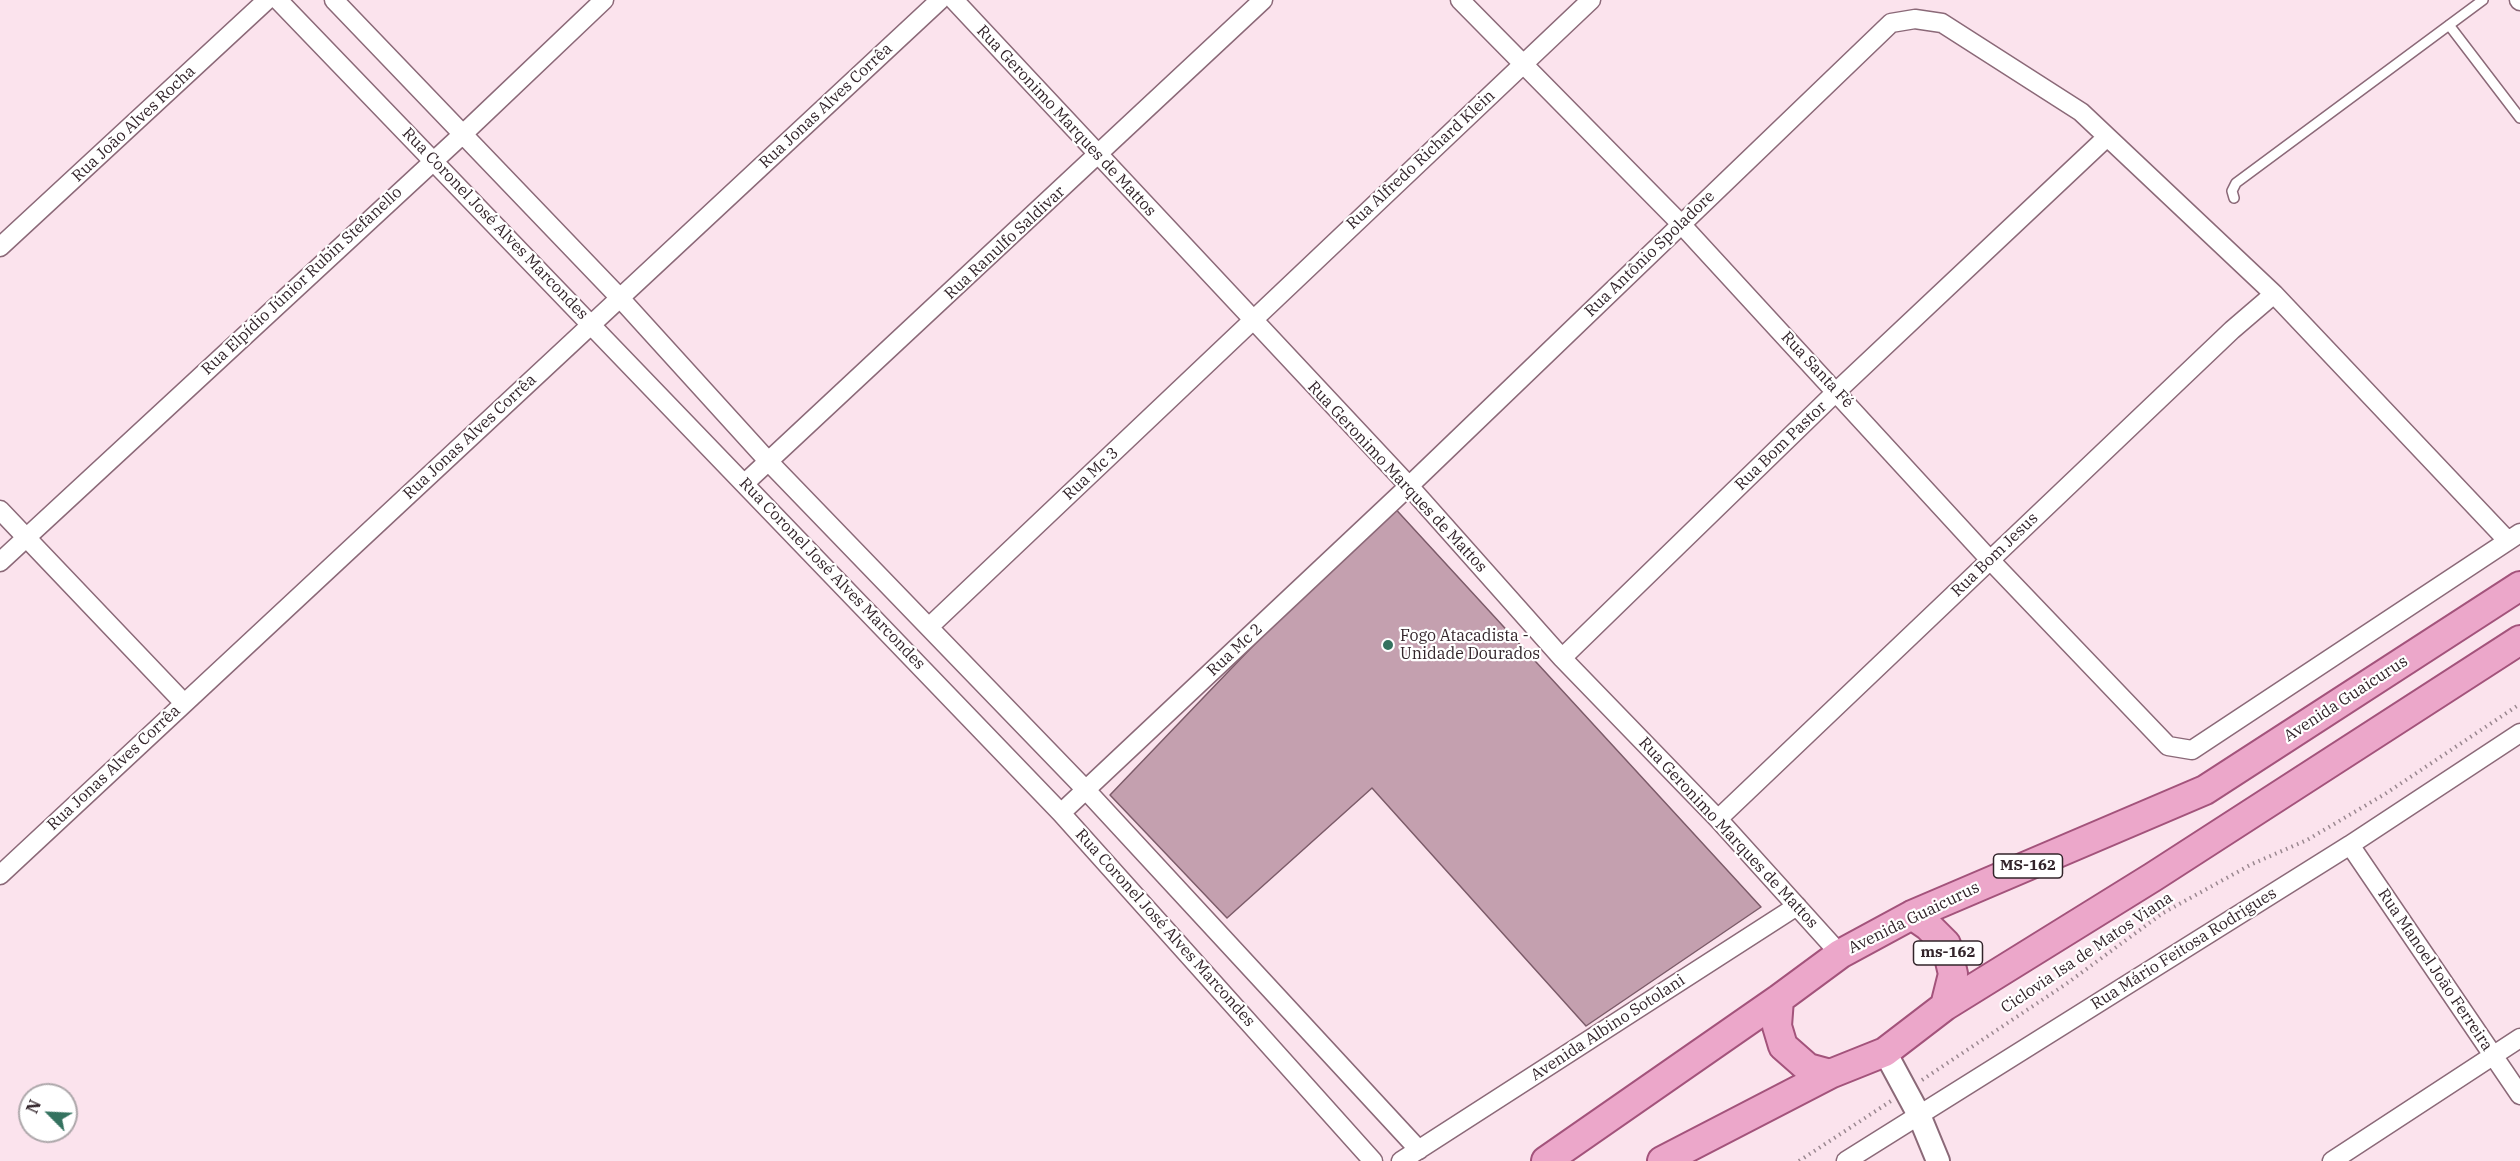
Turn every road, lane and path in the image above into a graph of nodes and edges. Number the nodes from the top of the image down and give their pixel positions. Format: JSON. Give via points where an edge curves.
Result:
{"nodes":[{"id":1,"x":267,"y":0,"type":"edge"},
{"id":2,"x":278,"y":0,"type":"edge"},
{"id":3,"x":334,"y":0,"type":"edge"},
{"id":4,"x":604,"y":0,"type":"edge"},
{"id":5,"x":940,"y":0,"type":"edge"},
{"id":6,"x":954,"y":0,"type":"edge"},
{"id":7,"x":1263,"y":0,"type":"edge"},
{"id":8,"x":1460,"y":0,"type":"edge"},
{"id":9,"x":1591,"y":0,"type":"edge"},
{"id":10,"x":2483,"y":0,"type":"edge"},
{"id":11,"x":2449,"y":25,"type":"junction"},
{"id":12,"x":1524,"y":63,"type":"junction"},
{"id":13,"x":2520,"y":118,"type":"edge"},
{"id":14,"x":463,"y":134,"type":"junction"},
{"id":15,"x":2107,"y":137,"type":"junction"},
{"id":16,"x":1099,"y":156,"type":"junction"},
{"id":17,"x":434,"y":159,"type":"junction"},
{"id":18,"x":2234,"y":198,"type":"dead end"},
{"id":19,"x":1681,"y":224,"type":"junction"},
{"id":20,"x":0,"y":248,"type":"edge"},
{"id":21,"x":2274,"y":294,"type":"junction"},
{"id":22,"x":620,"y":298,"type":"junction"},
{"id":23,"x":1252,"y":321,"type":"junction"},
{"id":24,"x":592,"y":324,"type":"junction"},
{"id":25,"x":1837,"y":391,"type":"junction"},
{"id":26,"x":769,"y":462,"type":"junction"},
{"id":27,"x":745,"y":483,"type":"junction"},
{"id":28,"x":1408,"y":486,"type":"junction"},
{"id":29,"x":0,"y":510,"type":"edge"},
{"id":30,"x":27,"y":537,"type":"junction"},
{"id":31,"x":2514,"y":537,"type":"edge"},
{"id":32,"x":1990,"y":560,"type":"junction"},
{"id":33,"x":0,"y":562,"type":"edge"},
{"id":34,"x":2520,"y":586,"type":"edge"},
{"id":35,"x":929,"y":627,"type":"junction"},
{"id":36,"x":2520,"y":640,"type":"edge"},
{"id":37,"x":1562,"y":658,"type":"junction"},
{"id":38,"x":184,"y":703,"type":"junction"},
{"id":39,"x":2520,"y":705,"type":"edge"},
{"id":40,"x":2520,"y":733,"type":"edge"},
{"id":41,"x":1086,"y":790,"type":"junction"},
{"id":42,"x":1061,"y":813,"type":"junction"},
{"id":43,"x":1718,"y":819,"type":"junction"},
{"id":44,"x":2350,"y":845,"type":"junction"},
{"id":45,"x":0,"y":875,"type":"edge"},
{"id":46,"x":1797,"y":906,"type":"junction"},
{"id":47,"x":1912,"y":915,"type":"junction"},
{"id":48,"x":1840,"y":954,"type":"junction"},
{"id":49,"x":1779,"y":999,"type":"junction"},
{"id":50,"x":1945,"y":1006,"type":"junction"},
{"id":51,"x":2520,"y":1038,"type":"edge"},
{"id":52,"x":1885,"y":1052,"type":"junction"},
{"id":53,"x":2493,"y":1055,"type":"junction"},
{"id":54,"x":1830,"y":1074,"type":"junction"},
{"id":55,"x":1906,"y":1091,"type":"junction"},
{"id":56,"x":2520,"y":1095,"type":"edge"},
{"id":57,"x":1919,"y":1115,"type":"junction"},
{"id":58,"x":1419,"y":1150,"type":"junction"},
{"id":59,"x":1373,"y":1161,"type":"edge"},
{"id":60,"x":1401,"y":1161,"type":"edge"},
{"id":61,"x":1546,"y":1161,"type":"edge"},
{"id":62,"x":1662,"y":1161,"type":"edge"},
{"id":63,"x":1799,"y":1161,"type":"edge"},
{"id":64,"x":1846,"y":1161,"type":"edge"},
{"id":65,"x":1938,"y":1161,"type":"edge"},
{"id":66,"x":2332,"y":1161,"type":"edge"}],
"edges":[{"from":1,"to":20,"type":"street","name":"Rua João Alves Rocha"},
{"from":2,"to":17,"type":"street","name":"Rua Coronel José Alves Marcondes"},
{"from":3,"to":14,"type":"street","name":"Rua Coronel José Alves Marcondes"},
{"from":4,"to":14,"type":"street","name":"Rua Elpídio Júnior Rubin Stefanello"},
{"from":5,"to":22,"type":"street","name":"Rua Jonas Alves Corrêa"},
{"from":6,"to":16,"type":"street","name":"Rua Geronimo Marques de Mattos"},
{"from":7,"to":16,"type":"street","name":"Rua Ranulfo Saldivar"},
{"from":8,"to":12,"type":"street","name":"Rua Santa Fé"},
{"from":9,"to":12,"type":"street","name":"Rua Alfredo Richard Klein"},
{"from":10,"to":11,"type":"lane"},
{"from":11,"to":13,"type":"lane"},
{"from":11,"to":18,"type":"lane","via":[[2236,183]]},
{"from":12,"to":19,"type":"street","name":"Rua Santa Fé"},
{"from":12,"to":23,"type":"street","name":"Rua Alfredo Richard Klein"},
{"from":14,"to":17,"type":"street","name":"Rua Elpídio Júnior Rubin Stefanello"},
{"from":14,"to":22,"type":"street","name":"Rua Coronel José Alves Marcondes"},
{"from":15,"to":19,"type":"street","name":"Rua Antônio Spoladore","via":[[2081,112],[1942,23],[1915,19],[1891,23]]},
{"from":15,"to":21,"type":"street"},
{"from":15,"to":25,"type":"street","name":"Rua Bom Pastor"},
{"from":16,"to":23,"type":"street","name":"Rua Geronimo Marques de Mattos"},
{"from":16,"to":26,"type":"street","name":"Rua Ranulfo Saldivar"},
{"from":17,"to":24,"type":"street","name":"Rua Coronel José Alves Marcondes"},
{"from":17,"to":30,"type":"street","name":"Rua Elpídio Júnior Rubin Stefanello"},
{"from":19,"to":25,"type":"street","name":"Rua Santa Fé"},
{"from":19,"to":28,"type":"street","name":"Rua Antônio Spoladore"},
{"from":21,"to":31,"type":"street"},
{"from":21,"to":32,"type":"street","name":"Rua Bom Jesus"},
{"from":22,"to":24,"type":"street","name":"Rua Jonas Alves Corrêa"},
{"from":22,"to":26,"type":"street","name":"Rua Coronel José Alves Marcondes"},
{"from":23,"to":28,"type":"street","name":"Rua Geronimo Marques de Mattos"},
{"from":23,"to":35,"type":"street","name":"Rua Mc 3"},
{"from":24,"to":27,"type":"street","name":"Rua Coronel José Alves Marcondes"},
{"from":24,"to":38,"type":"street","name":"Rua Jonas Alves Corrêa"},
{"from":25,"to":32,"type":"street","name":"Rua Santa Fé"},
{"from":25,"to":37,"type":"street","name":"Rua Bom Pastor"},
{"from":26,"to":27,"type":"street","name":"Rua Ranulfo Saldivar"},
{"from":26,"to":35,"type":"street","name":"Rua Coronel José Alves Marcondes"},
{"from":27,"to":42,"type":"street","name":"Rua Coronel José Alves Marcondes"},
{"from":28,"to":37,"type":"street","name":"Rua Geronimo Marques de Mattos"},
{"from":28,"to":41,"type":"street","name":"Rua Mc 2"},
{"from":29,"to":30,"type":"street"},
{"from":30,"to":33,"type":"street","name":"Rua Elpídio Júnior Rubin Stefanello"},
{"from":30,"to":38,"type":"street"},
{"from":31,"to":32,"type":"street","name":"Rua Santa Fé","via":[[2192,750],[2168,746]]},
{"from":32,"to":43,"type":"street","name":"Rua Bom Jesus"},
{"from":34,"to":47,"type":"main road","name":"Avenida Guaicurus","number":"MS-162","via":[[2205,790]]},
{"from":35,"to":41,"type":"street","name":"Rua Coronel José Alves Marcondes"},
{"from":36,"to":50,"type":"main road","number":"MS-162","via":[[2153,878]]},
{"from":37,"to":43,"type":"street","name":"Rua Geronimo Marques de Mattos"},
{"from":38,"to":45,"type":"street","name":"Rua Jonas Alves Corrêa"},
{"from":39,"to":55,"type":"path","name":"Ciclovia Isa de Matos Viana","via":[[2307,840],[2252,864],[2163,913],[2066,984]]},
{"from":40,"to":44,"type":"street","name":"Rua Mário Feitosa Rodrigues"},
{"from":41,"to":42,"type":"street","name":"Rua Mc 2"},
{"from":41,"to":58,"type":"street","name":"Rua Coronel José Alves Marcondes"},
{"from":42,"to":59,"type":"street","name":"Rua Coronel José Alves Marcondes"},
{"from":43,"to":46,"type":"street","name":"Rua Geronimo Marques de Mattos"},
{"from":44,"to":53,"type":"street","name":"Rua Manoel João Ferreira"},
{"from":44,"to":57,"type":"street","name":"Rua Mário Feitosa Rodrigues"},
{"from":46,"to":48,"type":"street","name":"Rua Geronimo Marques de Mattos"},
{"from":46,"to":58,"type":"street","name":"Avenida Albino Sotolani"},
{"from":47,"to":48,"type":"main road","name":"Avenida Guaicurus","number":"MS-162"},
{"from":47,"to":50,"type":"main road","number":"ms-162","via":[[1946,944],[1953,974]]},
{"from":48,"to":49,"type":"main road","name":"Avenida Guaicurus","number":"MS-162"},
{"from":49,"to":54,"type":"main road","via":[[1777,1026],[1783,1046],[1808,1068]]},
{"from":49,"to":61,"type":"main road","name":"Avenida Guaicurus","number":"MS-162"},
{"from":50,"to":52,"type":"main road","number":"MS-162"},
{"from":51,"to":53,"type":"street"},
{"from":52,"to":54,"type":"main road","number":"MS-162"},
{"from":52,"to":55,"type":"street"},
{"from":53,"to":56,"type":"street","name":"Rua Manoel João Ferreira"},
{"from":53,"to":66,"type":"street"},
{"from":54,"to":62,"type":"main road","number":"MS-162"},
{"from":55,"to":57,"type":"street"},
{"from":55,"to":63,"type":"path","name":"Ciclovia Isa de Matos Viana"},
{"from":57,"to":64,"type":"street","name":"Rua Mário Feitosa Rodrigues"},
{"from":57,"to":65,"type":"street"},
{"from":58,"to":60,"type":"street","name":"Avenida Albino Sotolani"}]}
